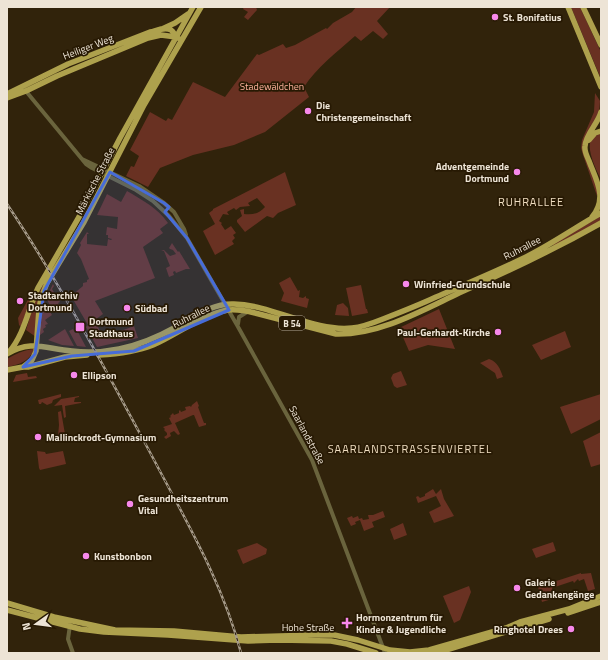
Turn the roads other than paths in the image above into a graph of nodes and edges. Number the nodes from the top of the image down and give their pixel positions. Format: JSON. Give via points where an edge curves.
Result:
{"nodes":[{"id":1,"x":201,"y":7,"type":"edge"},
{"id":2,"x":568,"y":7,"type":"edge"},
{"id":3,"x":583,"y":7,"type":"edge"},
{"id":4,"x":192,"y":9,"type":"edge"},
{"id":5,"x":161,"y":29,"type":"junction"},
{"id":6,"x":176,"y":37,"type":"junction"},
{"id":7,"x":182,"y":40,"type":"junction"},
{"id":8,"x":601,"y":45,"type":"edge"},
{"id":9,"x":601,"y":87,"type":"edge"},
{"id":10,"x":24,"y":89,"type":"junction"},
{"id":11,"x":7,"y":94,"type":"edge"},
{"id":12,"x":7,"y":98,"type":"edge"},
{"id":13,"x":601,"y":112,"type":"edge"},
{"id":14,"x":601,"y":131,"type":"edge"},
{"id":15,"x":106,"y":172,"type":"junction"},
{"id":16,"x":601,"y":184,"type":"edge"},
{"id":17,"x":169,"y":207,"type":"junction"},
{"id":18,"x":165,"y":212,"type":"junction"},
{"id":19,"x":174,"y":212,"type":"junction"},
{"id":20,"x":601,"y":213,"type":"edge"},
{"id":21,"x":589,"y":220,"type":"junction"},
{"id":22,"x":601,"y":223,"type":"edge"},
{"id":23,"x":187,"y":238,"type":"junction"},
{"id":24,"x":551,"y":243,"type":"junction"},
{"id":25,"x":549,"y":251,"type":"junction"},
{"id":26,"x":448,"y":295,"type":"junction"},
{"id":27,"x":226,"y":304,"type":"junction"},
{"id":28,"x":229,"y":310,"type":"junction"},
{"id":29,"x":247,"y":311,"type":"junction"},
{"id":30,"x":238,"y":325,"type":"junction"},
{"id":31,"x":37,"y":345,"type":"junction"},
{"id":32,"x":7,"y":354,"type":"edge"},
{"id":33,"x":23,"y":367,"type":"junction"},
{"id":34,"x":7,"y":370,"type":"edge"},
{"id":35,"x":601,"y":596,"type":"edge"},
{"id":36,"x":601,"y":602,"type":"edge"},
{"id":37,"x":7,"y":603,"type":"edge"},
{"id":38,"x":7,"y":610,"type":"edge"},
{"id":39,"x":70,"y":623,"type":"junction"},
{"id":40,"x":168,"y":633,"type":"junction"},
{"id":41,"x":384,"y":651,"type":"edge"},
{"id":42,"x":72,"y":653,"type":"edge"},
{"id":43,"x":376,"y":653,"type":"edge"},
{"id":44,"x":436,"y":653,"type":"edge"}],
"edges":[{"from":1,"to":7,"type":"main road","name":"Märkische Straße"},
{"from":2,"to":9,"type":"main road"},
{"from":3,"to":8,"type":"main road"},
{"from":4,"to":5,"type":"main road","via":[[185,18]]},
{"from":4,"to":6,"type":"main road","name":"Märkische Straße"},
{"from":5,"to":6,"type":"main road","name":"Heiliger Weg","via":[[171,30]]},
{"from":5,"to":10,"type":"main road","name":"Heiliger Weg","via":[[68,64]]},
{"from":6,"to":7,"type":"main road","name":"Heiliger Weg"},
{"from":6,"to":10,"type":"main road","name":"Heiliger Weg","via":[[161,35],[148,38]]},
{"from":6,"to":15,"type":"main road","name":"Märkische Straße"},
{"from":7,"to":15,"type":"main road","name":"Märkische Straße"},
{"from":10,"to":11,"type":"main road","name":"Heiliger Weg"},
{"from":10,"to":12,"type":"main road","name":"Heiliger Weg"},
{"from":10,"to":15,"type":"street","via":[[82,159]]},
{"from":13,"to":21,"type":"main road","via":[[585,145],[600,196],[597,211]]},
{"from":14,"to":16,"type":"main road","via":[[592,136],[588,147]]},
{"from":15,"to":17,"type":"street","name":"Saarlandstraße","via":[[154,196]]},
{"from":15,"to":18,"type":"street","name":"Saarlandstraße","via":[[150,199]]},
{"from":15,"to":31,"type":"main road","name":"Märkische Straße","via":[[84,222],[44,291],[38,314]]},
{"from":15,"to":32,"type":"main road","name":"Märkische Straße","via":[[38,288],[22,332]]},
{"from":17,"to":18,"type":"street"},
{"from":17,"to":19,"type":"street","name":"Saarlandstraße"},
{"from":18,"to":19,"type":"street"},
{"from":18,"to":23,"type":"street","name":"Saarlandstraße"},
{"from":19,"to":23,"type":"street","name":"Saarlandstraße"},
{"from":20,"to":21,"type":"main road","name":"Ruhrallee","number":"B 54"},
{"from":21,"to":24,"type":"main road","name":"Ruhrallee","number":"B 54"},
{"from":22,"to":25,"type":"main road","name":"Ruhrallee","number":"B 54"},
{"from":23,"to":27,"type":"street","name":"Saarlandstraße"},
{"from":24,"to":25,"type":"main road"},
{"from":24,"to":26,"type":"main road","name":"Ruhrallee","number":"B 54"},
{"from":25,"to":26,"type":"main road","name":"Ruhrallee","number":"B 54"},
{"from":26,"to":27,"type":"main road","name":"Ruhrallee","number":"B 54","via":[[377,322],[351,328],[327,326],[245,305]]},
{"from":26,"to":29,"type":"main road","name":"Ruhrallee","number":"B 54","via":[[384,326],[346,334]]},
{"from":27,"to":28,"type":"street","name":"Saarlandstraße"},
{"from":27,"to":31,"type":"main road","name":"Ruhrallee","number":"B 54","via":[[207,310],[155,338],[130,347],[84,352]]},
{"from":28,"to":29,"type":"main road","name":"Ruhrallee","number":"B 54"},
{"from":28,"to":30,"type":"street","name":"Saarlandstraße"},
{"from":28,"to":33,"type":"main road","name":"Ruhrallee","number":"B 54","via":[[210,316],[154,344],[134,351],[72,356]]},
{"from":29,"to":30,"type":"street","via":[[239,317]]},
{"from":30,"to":41,"type":"street","name":"Saarlandstraße","via":[[312,460]]},
{"from":31,"to":32,"type":"main road","name":"Ruhrallee","number":"B 54"},
{"from":31,"to":33,"type":"main road","name":"Märkische Straße","via":[[34,357]]},
{"from":33,"to":34,"type":"main road","name":"Ruhrallee","number":"B 54"},
{"from":35,"to":41,"type":"main road","name":"Hohe Straße","via":[[559,612],[429,650]]},
{"from":36,"to":44,"type":"main road"},
{"from":37,"to":39,"type":"main road","name":"Hohe Straße"},
{"from":38,"to":39,"type":"main road","name":"Hohe Straße"},
{"from":39,"to":40,"type":"main road","name":"Hohe Straße","via":[[114,630]]},
{"from":39,"to":42,"type":"street","via":[[68,639]]},
{"from":40,"to":41,"type":"main road","name":"Hohe Straße","via":[[207,633],[237,637],[334,635],[358,640]]},
{"from":40,"to":43,"type":"main road","name":"Hohe Straße","via":[[248,641],[330,641]]}]}
